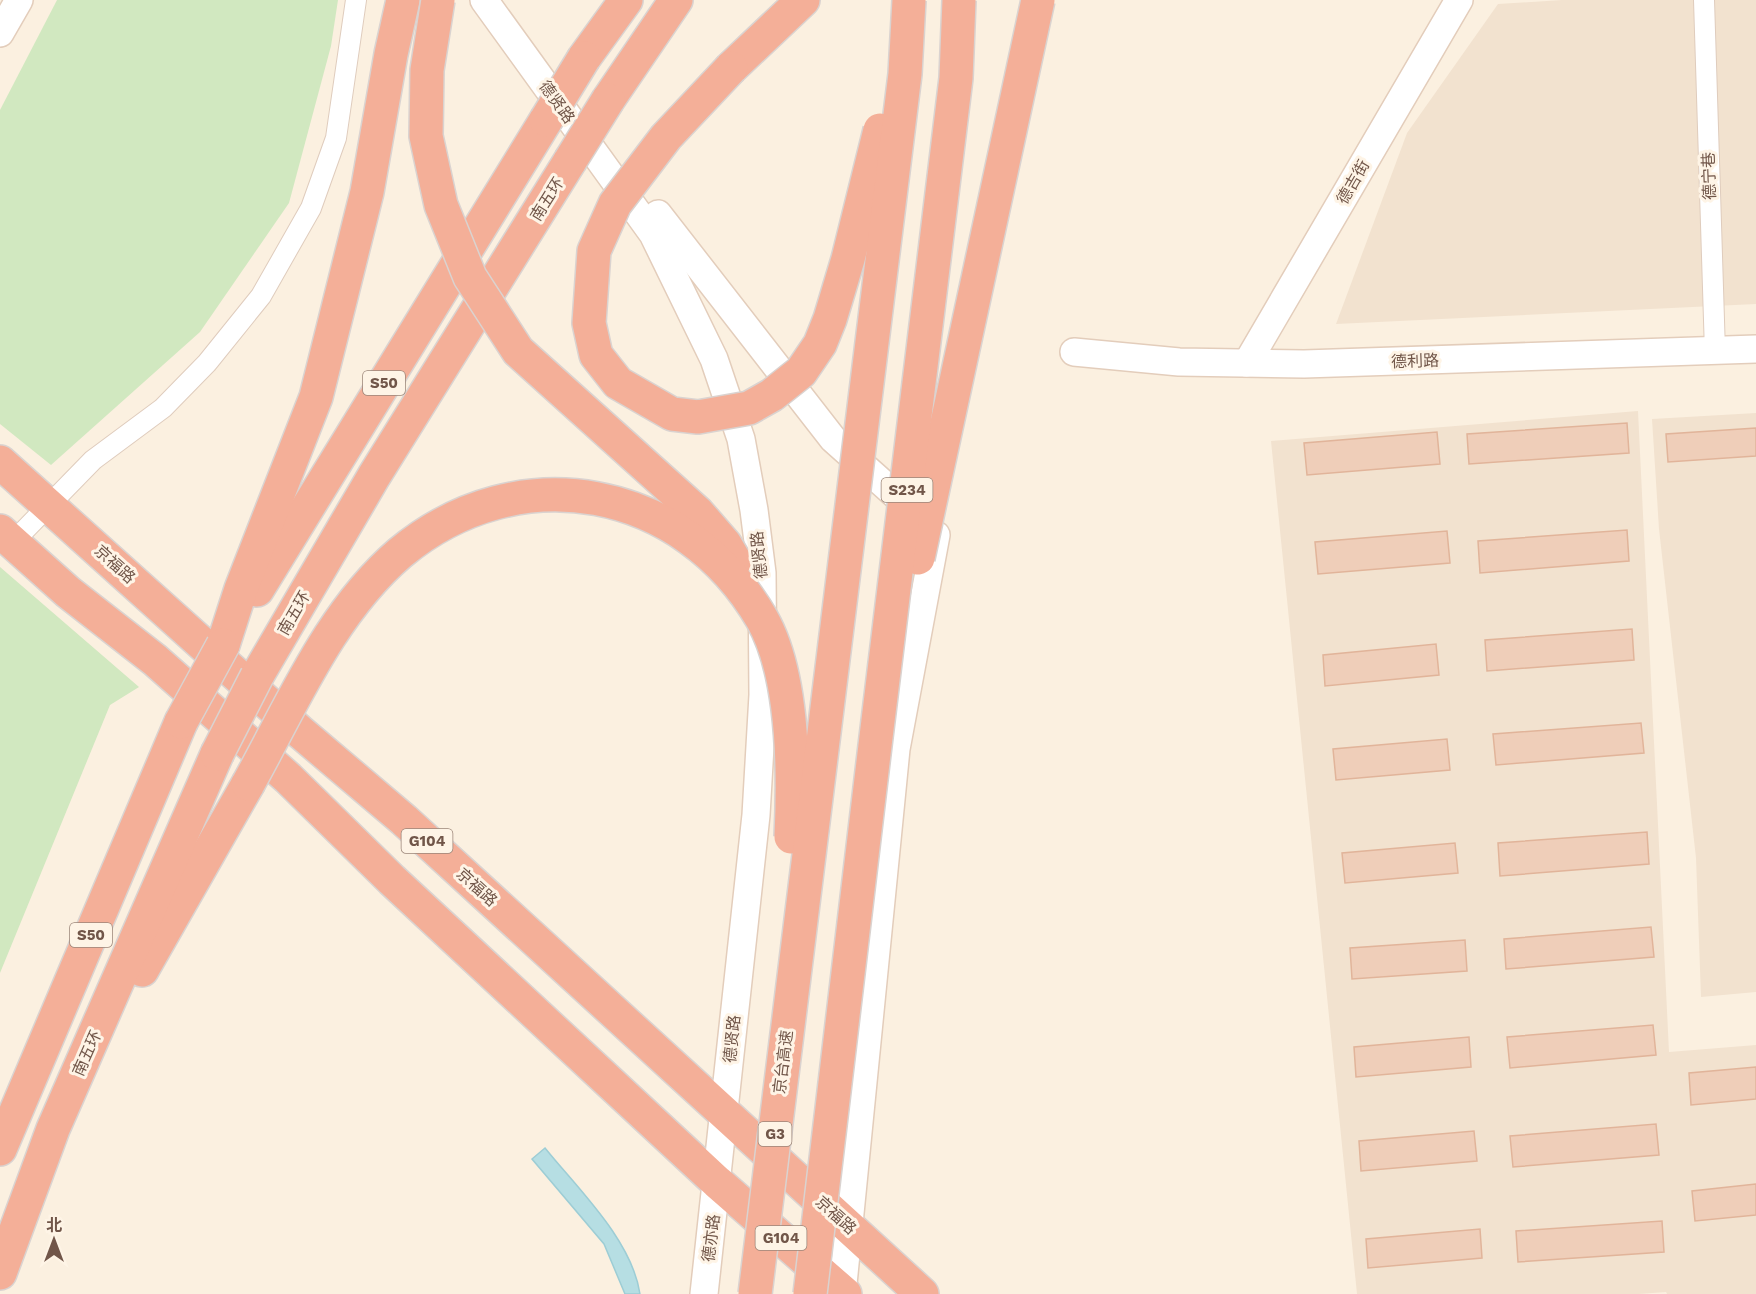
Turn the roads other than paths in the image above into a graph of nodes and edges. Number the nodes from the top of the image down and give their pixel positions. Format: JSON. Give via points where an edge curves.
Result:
{"nodes":[{"id":1,"x":19,"y":0,"type":"edge"},
{"id":2,"x":356,"y":0,"type":"edge"},
{"id":3,"x":403,"y":0,"type":"edge"},
{"id":4,"x":438,"y":0,"type":"edge"},
{"id":5,"x":484,"y":0,"type":"edge"},
{"id":6,"x":507,"y":0,"type":"edge"},
{"id":7,"x":626,"y":0,"type":"edge"},
{"id":8,"x":676,"y":0,"type":"edge"},
{"id":9,"x":695,"y":0,"type":"edge"},
{"id":10,"x":803,"y":0,"type":"edge"},
{"id":11,"x":896,"y":0,"type":"edge"},
{"id":12,"x":909,"y":0,"type":"edge"},
{"id":13,"x":959,"y":0,"type":"edge"},
{"id":14,"x":1038,"y":0,"type":"edge"},
{"id":15,"x":1050,"y":0,"type":"edge"},
{"id":16,"x":1459,"y":0,"type":"edge"},
{"id":17,"x":1704,"y":0,"type":"edge"},
{"id":18,"x":0,"y":33,"type":"edge"},
{"id":19,"x":632,"y":61,"type":"junction"},
{"id":20,"x":1756,"y":349,"type":"edge"},
{"id":21,"x":1074,"y":352,"type":"dead end"},
{"id":22,"x":1715,"y":352,"type":"junction"},
{"id":23,"x":1247,"y":363,"type":"junction"},
{"id":24,"x":0,"y":462,"type":"edge"},
{"id":25,"x":48,"y":503,"type":"junction"},
{"id":26,"x":936,"y":532,"type":"junction"},
{"id":27,"x":7,"y":537,"type":"edge"},
{"id":28,"x":762,"y":620,"type":"junction"},
{"id":29,"x":223,"y":645,"type":"junction"},
{"id":30,"x":880,"y":724,"type":"junction"},
{"id":31,"x":778,"y":1102,"type":"junction"},
{"id":32,"x":725,"y":1113,"type":"junction"},
{"id":33,"x":53,"y":1129,"type":"junction"},
{"id":34,"x":0,"y":1149,"type":"edge"},
{"id":35,"x":717,"y":1182,"type":"junction"},
{"id":36,"x":849,"y":1226,"type":"junction"},
{"id":37,"x":0,"y":1273,"type":"edge"},
{"id":38,"x":843,"y":1293,"type":"edge"},
{"id":39,"x":704,"y":1294,"type":"edge"},
{"id":40,"x":755,"y":1294,"type":"edge"},
{"id":41,"x":810,"y":1294,"type":"edge"},
{"id":42,"x":922,"y":1294,"type":"edge"}],
"edges":[{"from":1,"to":18,"type":"street"},
{"from":2,"to":25,"type":"street","via":[[336,138],[311,208],[261,297],[207,363],[163,408],[93,460]]},
{"from":3,"to":29,"type":"highway","via":[[367,192],[316,397]]},
{"from":4,"to":28,"type":"highway","bridge":true,"via":[[427,70],[426,136],[441,205],[470,277],[518,351],[698,513],[725,544],[745,577]]},
{"from":5,"to":32,"type":"street","name":"德贤路","via":[[653,234],[714,358],[741,439],[762,573],[763,695],[756,815]]},
{"from":6,"to":26,"type":"street","name":"德贤路","via":[[670,232],[833,439]]},
{"from":7,"to":29,"type":"highway","number":"S50","bridge":true,"via":[[584,58]]},
{"from":8,"to":19,"type":"highway","name":"南五环","number":"S50"},
{"from":9,"to":19,"type":"highway"},
{"from":10,"to":11,"type":"highway","bridge":true,"via":[[666,137],[615,204],[594,250],[588,323],[596,355],[618,383],[672,414],[698,417],[749,408],[801,372],[820,344],[848,260],[879,139]]},
{"from":12,"to":31,"type":"highway","name":"京台高速","number":"G3","bridge":true,"via":[[905,74]]},
{"from":13,"to":30,"type":"highway","number":"S234","bridge":true,"via":[[956,78]]},
{"from":14,"to":30,"type":"highway","bridge":true},
{"from":15,"to":26,"type":"street","via":[[986,273]]},
{"from":16,"to":23,"type":"street","name":"德吉街"},
{"from":17,"to":22,"type":"street","name":"德宁巷"},
{"from":19,"to":33,"type":"highway","name":"南五环","number":"S50","bridge":true,"via":[[374,476],[257,676],[217,754]]},
{"from":20,"to":22,"type":"street","name":"德利路"},
{"from":21,"to":23,"type":"street","name":"德利路","via":[[1179,362]]},
{"from":22,"to":23,"type":"street","name":"德利路"},
{"from":24,"to":25,"type":"highway","name":"京福路","number":"G104"},
{"from":25,"to":27,"type":"street"},
{"from":25,"to":32,"type":"highway","name":"京福路","number":"G104"},
{"from":26,"to":36,"type":"street","via":[[896,749]]},
{"from":27,"to":35,"type":"highway","number":"G104","via":[[288,778]]},
{"from":28,"to":31,"type":"highway","bridge":true,"via":[[780,668],[794,774]]},
{"from":28,"to":33,"type":"highway","bridge":true,"via":[[735,582],[678,531],[644,511],[602,499],[530,495],[496,501],[431,531],[366,587],[332,632]]},
{"from":29,"to":34,"type":"highway","number":"S50","bridge":true,"via":[[181,722]]},
{"from":30,"to":41,"type":"highway","number":"S234","bridge":true,"via":[[845,980]]},
{"from":31,"to":40,"type":"highway","name":"京台高速","number":"G3","bridge":true},
{"from":32,"to":35,"type":"street","name":"德贤路"},
{"from":32,"to":36,"type":"highway","name":"京福路","number":"G104"},
{"from":33,"to":37,"type":"highway","name":"南五环","number":"S50"},
{"from":35,"to":38,"type":"highway","number":"G104"},
{"from":35,"to":39,"type":"street","name":"德亦路"},
{"from":36,"to":38,"type":"street"},
{"from":36,"to":42,"type":"highway","name":"京福路","number":"G104"}]}
